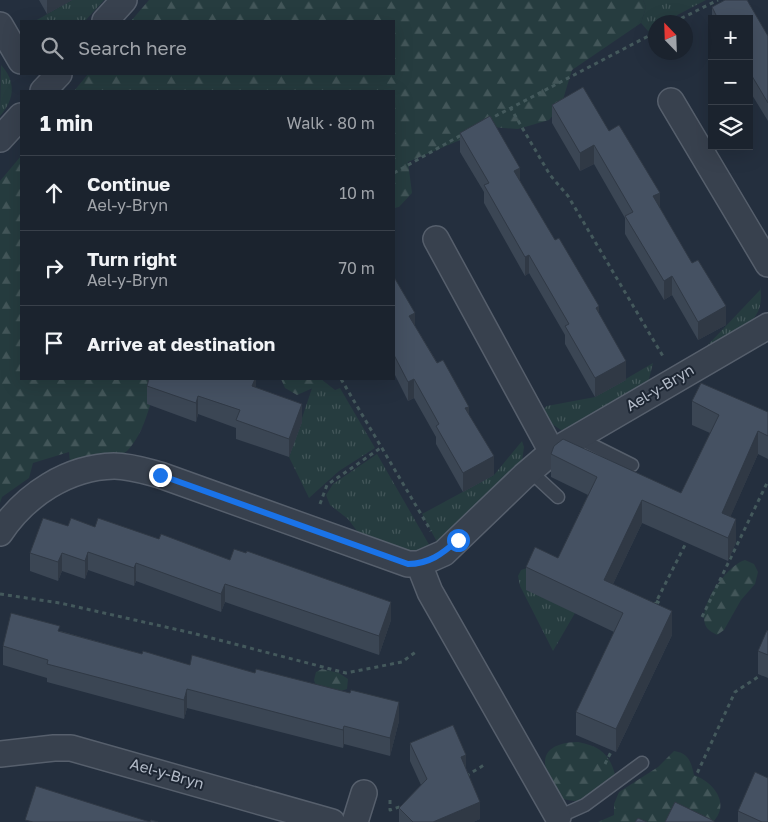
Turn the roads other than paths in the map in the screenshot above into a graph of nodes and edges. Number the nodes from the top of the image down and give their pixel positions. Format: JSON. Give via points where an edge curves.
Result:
{"nodes":[{"id":1,"x":124,"y":0,"type":"edge"},
{"id":2,"x":106,"y":20,"type":"edge"},
{"id":3,"x":0,"y":25,"type":"edge"},
{"id":4,"x":20,"y":59,"type":"edge"},
{"id":5,"x":671,"y":101,"type":"dead end"},
{"id":6,"x":20,"y":117,"type":"edge"},
{"id":7,"x":0,"y":139,"type":"edge"},
{"id":8,"x":436,"y":239,"type":"dead end"},
{"id":9,"x":768,"y":264,"type":"edge"},
{"id":10,"x":768,"y":326,"type":"edge"},
{"id":11,"x":578,"y":438,"type":"junction"},
{"id":12,"x":552,"y":452,"type":"junction"},
{"id":13,"x":632,"y":464,"type":"dead end"},
{"id":14,"x":530,"y":471,"type":"junction"},
{"id":15,"x":558,"y":497,"type":"dead end"},
{"id":16,"x":0,"y":534,"type":"edge"},
{"id":17,"x":419,"y":564,"type":"junction"},
{"id":18,"x":0,"y":754,"type":"edge"},
{"id":19,"x":642,"y":763,"type":"dead end"},
{"id":20,"x":364,"y":793,"type":"road end"},
{"id":21,"x":558,"y":817,"type":"joint"},
{"id":22,"x":332,"y":822,"type":"edge"},
{"id":23,"x":355,"y":822,"type":"edge"}],
"edges":[{"from":1,"to":2,"type":"street"},
{"from":3,"to":4,"type":"street"},
{"from":5,"to":9,"type":"street"},
{"from":6,"to":7,"type":"street"},
{"from":8,"to":12,"type":"street"},
{"from":10,"to":11,"type":"street","name":"Ael-y-Bryn"},
{"from":11,"to":12,"type":"street","name":"Ael-y-Bryn"},
{"from":11,"to":13,"type":"lane"},
{"from":12,"to":14,"type":"street","name":"Ael-y-Bryn"},
{"from":14,"to":15,"type":"lane"},
{"from":14,"to":17,"type":"street","name":"Ael-y-Bryn","via":[[444,553]]},
{"from":16,"to":17,"type":"street","via":[[25,503],[53,484],[84,470],[115,466],[160,475],[408,564]]},
{"from":17,"to":21,"type":"street","via":[[430,592]]},
{"from":18,"to":22,"type":"street","name":"Ael-y-Bryn","via":[[54,748],[79,750]]},
{"from":19,"to":21,"type":"lane","via":[[585,805]]},
{"from":20,"to":23,"type":"street"}]}
